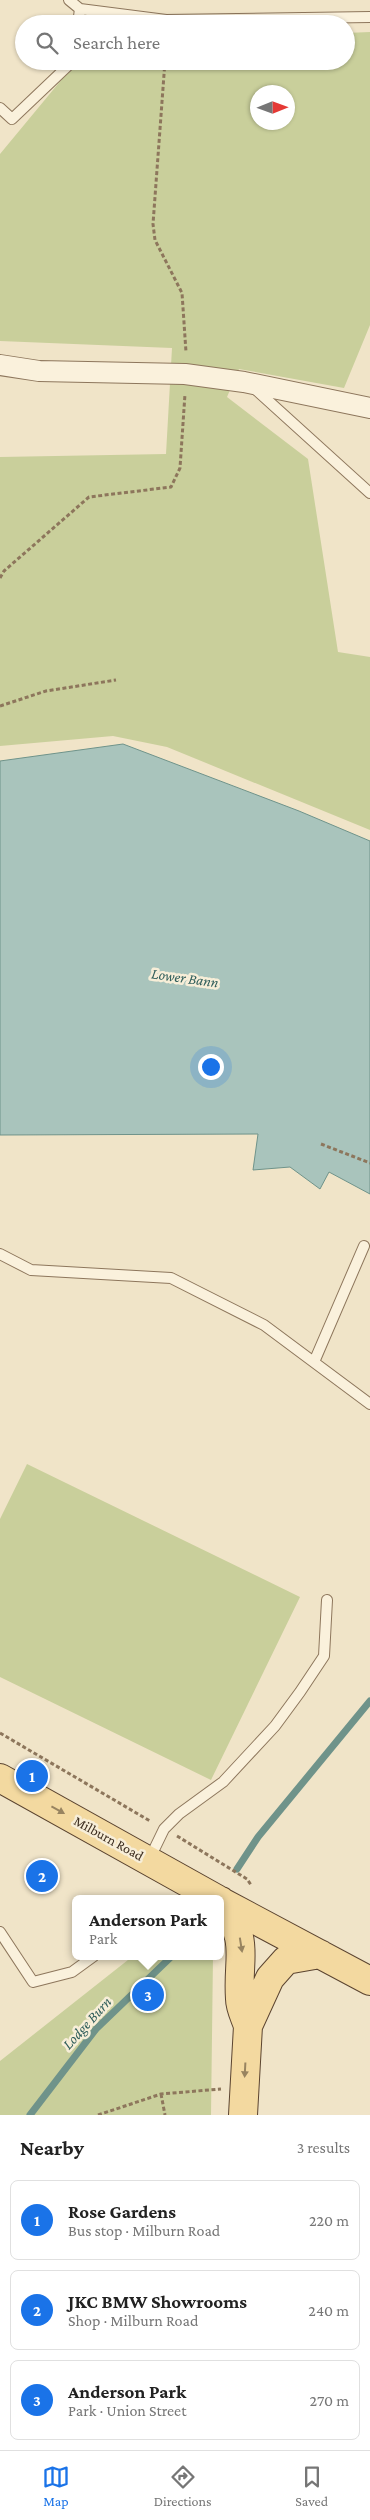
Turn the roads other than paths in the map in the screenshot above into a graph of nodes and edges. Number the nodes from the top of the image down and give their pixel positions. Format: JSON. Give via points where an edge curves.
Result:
{"nodes":[{"id":1,"x":69,"y":0,"type":"edge"},
{"id":2,"x":80,"y":9,"type":"junction"},
{"id":3,"x":79,"y":15,"type":"edge"},
{"id":4,"x":127,"y":15,"type":"edge"},
{"id":5,"x":355,"y":17,"type":"edge"},
{"id":6,"x":370,"y":17,"type":"edge"},
{"id":7,"x":64,"y":70,"type":"edge"},
{"id":8,"x":0,"y":108,"type":"edge"},
{"id":9,"x":0,"y":364,"type":"edge"},
{"id":10,"x":248,"y":383,"type":"junction"},
{"id":11,"x":370,"y":408,"type":"edge"},
{"id":12,"x":370,"y":493,"type":"edge"},
{"id":13,"x":364,"y":1246,"type":"dead end"},
{"id":14,"x":0,"y":1254,"type":"edge"},
{"id":15,"x":314,"y":1362,"type":"junction"},
{"id":16,"x":370,"y":1404,"type":"edge"},
{"id":17,"x":327,"y":1600,"type":"dead end"},
{"id":18,"x":0,"y":1778,"type":"edge"},
{"id":19,"x":149,"y":1860,"type":"junction"},
{"id":20,"x":211,"y":1895,"type":"edge"},
{"id":21,"x":224,"y":1902,"type":"edge"},
{"id":22,"x":224,"y":1908,"type":"edge"},
{"id":23,"x":0,"y":1932,"type":"edge"},
{"id":24,"x":320,"y":1954,"type":"junction"},
{"id":25,"x":88,"y":1960,"type":"edge"},
{"id":26,"x":370,"y":1981,"type":"edge"},
{"id":27,"x":248,"y":2026,"type":"junction"},
{"id":28,"x":243,"y":2115,"type":"edge"}],
"edges":[{"from":1,"to":2,"type":"lane"},
{"from":2,"to":3,"type":"lane"},
{"from":2,"to":4,"type":"lane"},
{"from":5,"to":6,"type":"lane"},
{"from":7,"to":8,"type":"lane","via":[[12,119]]},
{"from":9,"to":10,"type":"street","via":[[39,371],[185,374]]},
{"from":10,"to":11,"type":"street"},
{"from":10,"to":12,"type":"lane"},
{"from":13,"to":15,"type":"lane"},
{"from":14,"to":15,"type":"lane","via":[[31,1270],[171,1278],[264,1325]]},
{"from":15,"to":16,"type":"lane"},
{"from":17,"to":19,"type":"lane","via":[[324,1656],[300,1692],[275,1726],[223,1782],[164,1829]]},
{"from":18,"to":19,"type":"main road","name":"Milburn Road","one_way":true},
{"from":19,"to":20,"type":"main road","name":"Milburn Road"},
{"from":21,"to":24,"type":"main road","name":"Milburn Road"},
{"from":22,"to":27,"type":"main road","one_way":true,"via":[[239,1932],[242,1963],[240,2000]]},
{"from":23,"to":25,"type":"lane","via":[[33,1982],[72,1972]]},
{"from":24,"to":26,"type":"main road","name":"Milburn Road"},
{"from":24,"to":27,"type":"main road","via":[[286,1960],[270,1978]]},
{"from":27,"to":28,"type":"main road","one_way":true}]}
